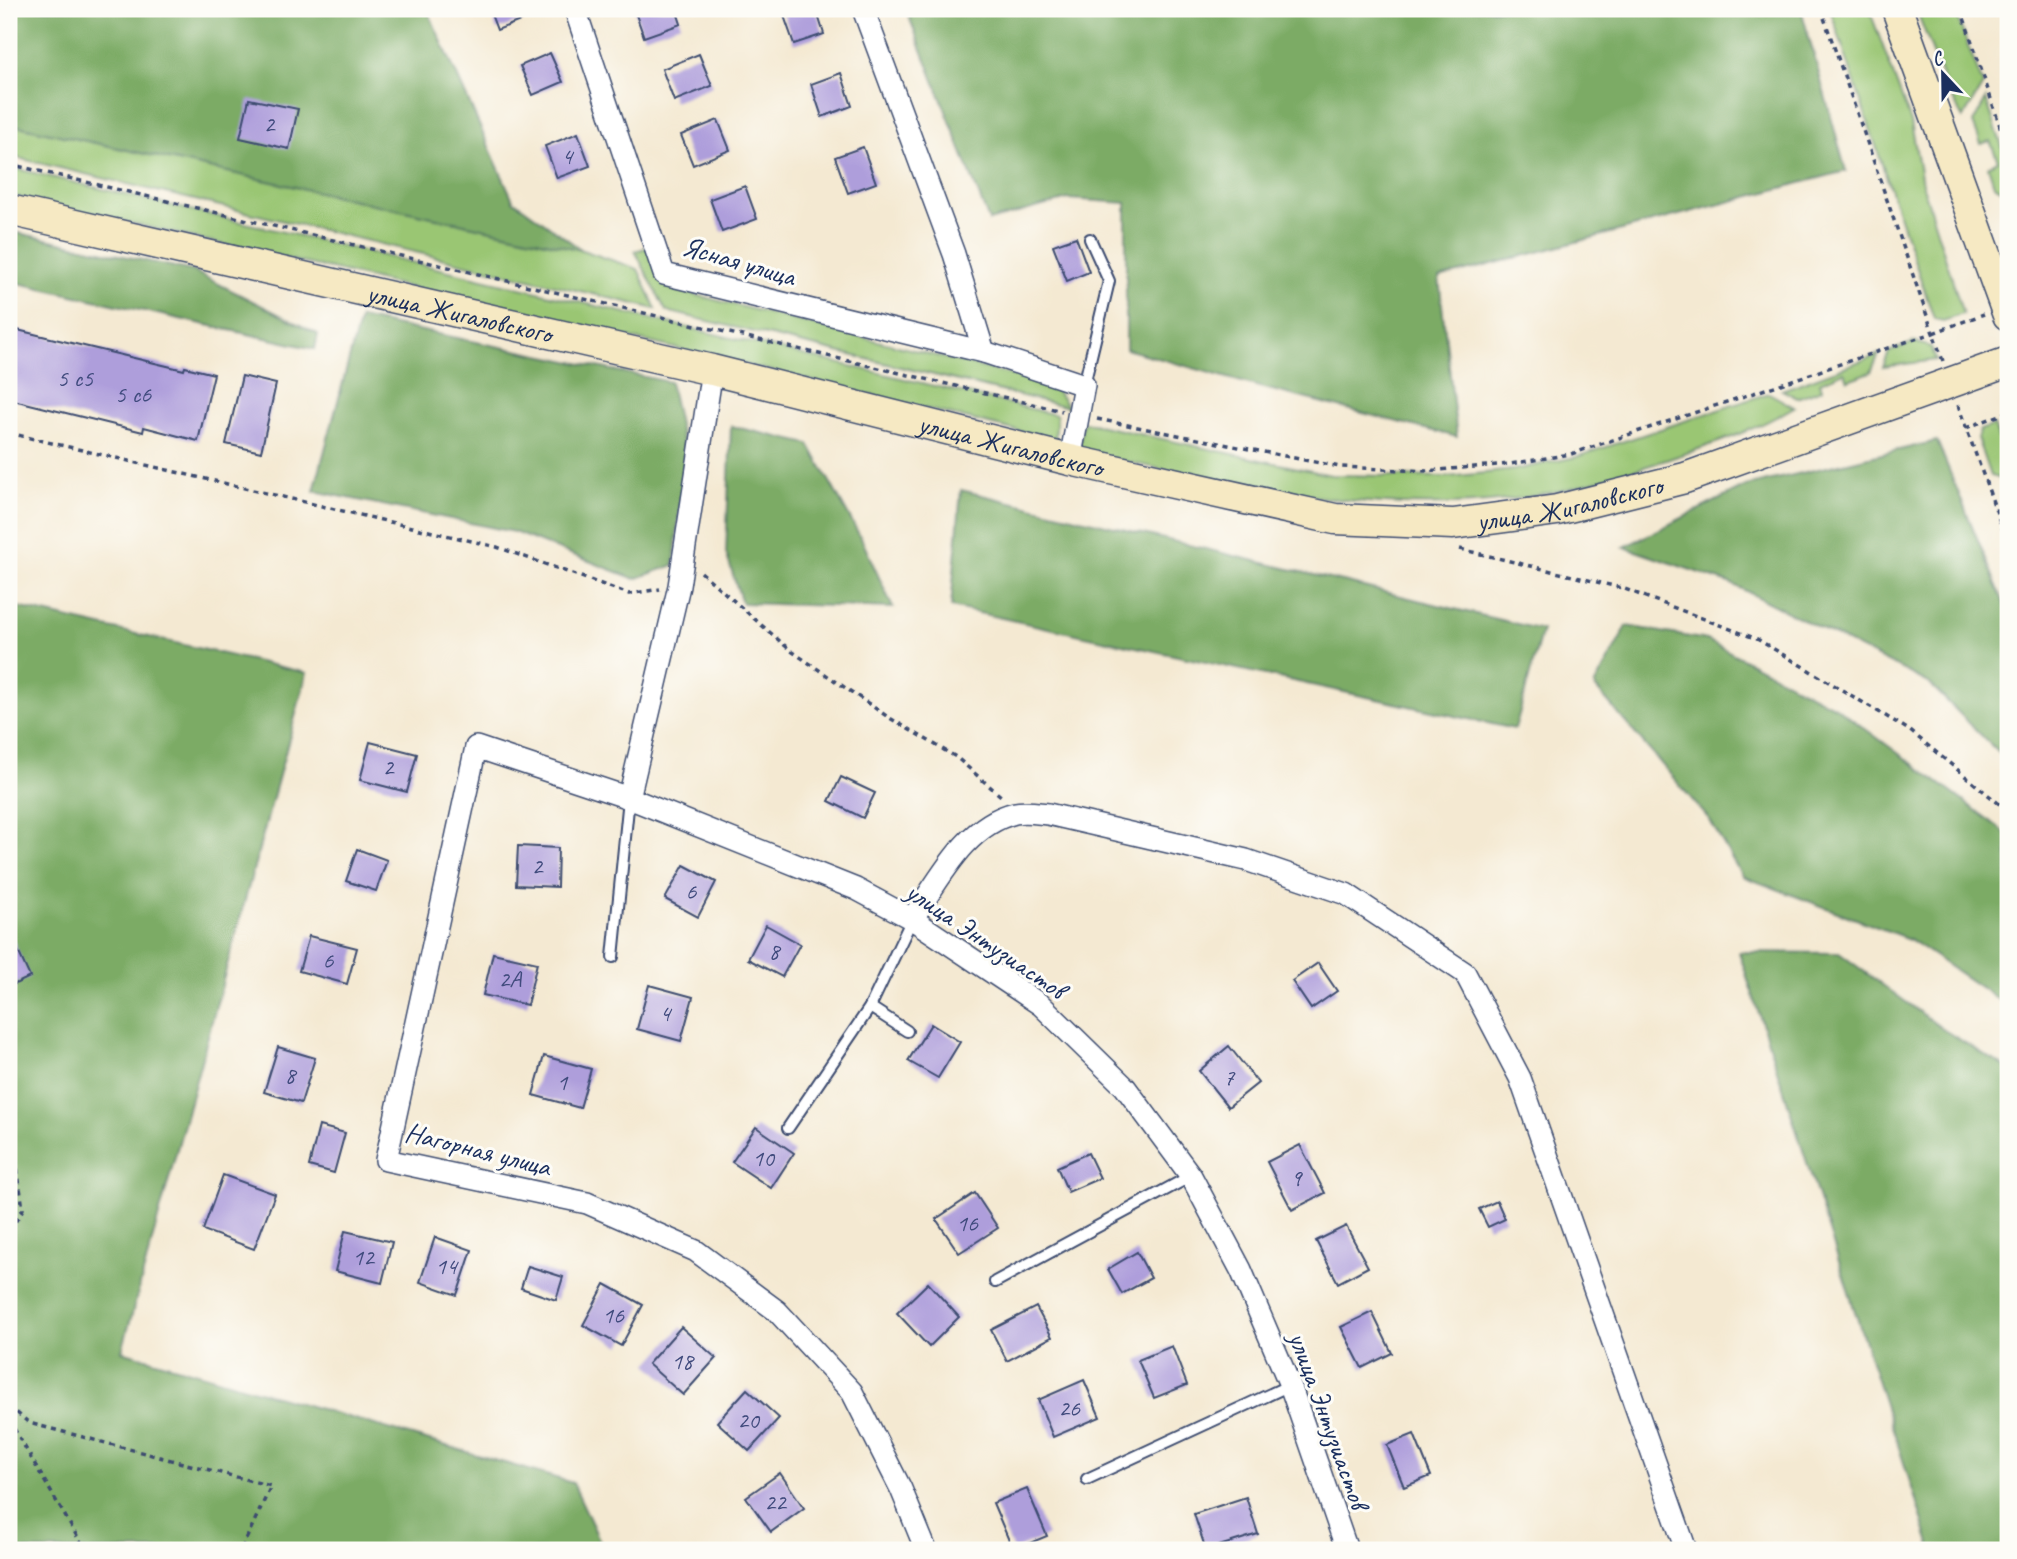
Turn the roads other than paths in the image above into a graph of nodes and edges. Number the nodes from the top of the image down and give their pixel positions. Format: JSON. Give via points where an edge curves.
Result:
{"nodes":[{"id":1,"x":575,"y":9,"type":"edge"},
{"id":2,"x":863,"y":9,"type":"edge"},
{"id":3,"x":1897,"y":9,"type":"edge"},
{"id":4,"x":9,"y":210,"type":"edge"},
{"id":5,"x":1090,"y":239,"type":"dead end"},
{"id":6,"x":2007,"y":310,"type":"edge"},
{"id":7,"x":984,"y":352,"type":"junction"},
{"id":8,"x":2008,"y":362,"type":"edge"},
{"id":9,"x":712,"y":370,"type":"junction"},
{"id":10,"x":1084,"y":385,"type":"junction"},
{"id":11,"x":1070,"y":460,"type":"junction"},
{"id":12,"x":629,"y":798,"type":"junction"},
{"id":13,"x":912,"y":919,"type":"junction"},
{"id":14,"x":613,"y":957,"type":"dead end"},
{"id":15,"x":870,"y":1007,"type":"junction"},
{"id":16,"x":907,"y":1031,"type":"dead end"},
{"id":17,"x":788,"y":1129,"type":"dead end"},
{"id":18,"x":1191,"y":1176,"type":"junction"},
{"id":19,"x":995,"y":1282,"type":"dead end"},
{"id":20,"x":1290,"y":1385,"type":"junction"},
{"id":21,"x":1087,"y":1479,"type":"dead end"},
{"id":22,"x":926,"y":1550,"type":"edge"},
{"id":23,"x":1347,"y":1550,"type":"edge"},
{"id":24,"x":1686,"y":1550,"type":"edge"}],
"edges":[{"from":1,"to":7,"type":"street","name":"Ясная улица","via":[[664,274]]},
{"from":2,"to":7,"type":"street","via":[[954,254]]},
{"from":3,"to":6,"type":"main road"},
{"from":4,"to":9,"type":"main road","name":"улица Жигаловского"},
{"from":5,"to":10,"type":"lane","via":[[1109,281]]},
{"from":7,"to":10,"type":"street","name":"Ясная улица"},
{"from":8,"to":11,"type":"main road","name":"улица Жигаловского","via":[[1685,478],[1557,510],[1453,524],[1335,519]]},
{"from":9,"to":11,"type":"main road","name":"улица Жигаловского"},
{"from":9,"to":12,"type":"street","via":[[679,586]]},
{"from":10,"to":11,"type":"street"},
{"from":12,"to":13,"type":"street","name":"улица Энтузиастов","via":[[856,889]]},
{"from":12,"to":14,"type":"lane"},
{"from":12,"to":22,"type":"street","name":"Нагорная улица","via":[[476,747],[386,1160],[587,1203],[696,1251],[777,1311],[852,1392]]},
{"from":13,"to":15,"type":"lane"},
{"from":13,"to":18,"type":"street","name":"улица Энтузиастов","via":[[1041,1006],[1125,1087]]},
{"from":13,"to":24,"type":"street","via":[[964,845],[986,826],[1016,813],[1048,814],[1246,860],[1346,894],[1465,974],[1520,1077]]},
{"from":15,"to":16,"type":"lane"},
{"from":15,"to":17,"type":"lane"},
{"from":18,"to":19,"type":"lane"},
{"from":18,"to":20,"type":"street","name":"улица Энтузиастов","via":[[1241,1270]]},
{"from":20,"to":21,"type":"lane"},
{"from":20,"to":23,"type":"street","name":"улица Энтузиастов"}]}
